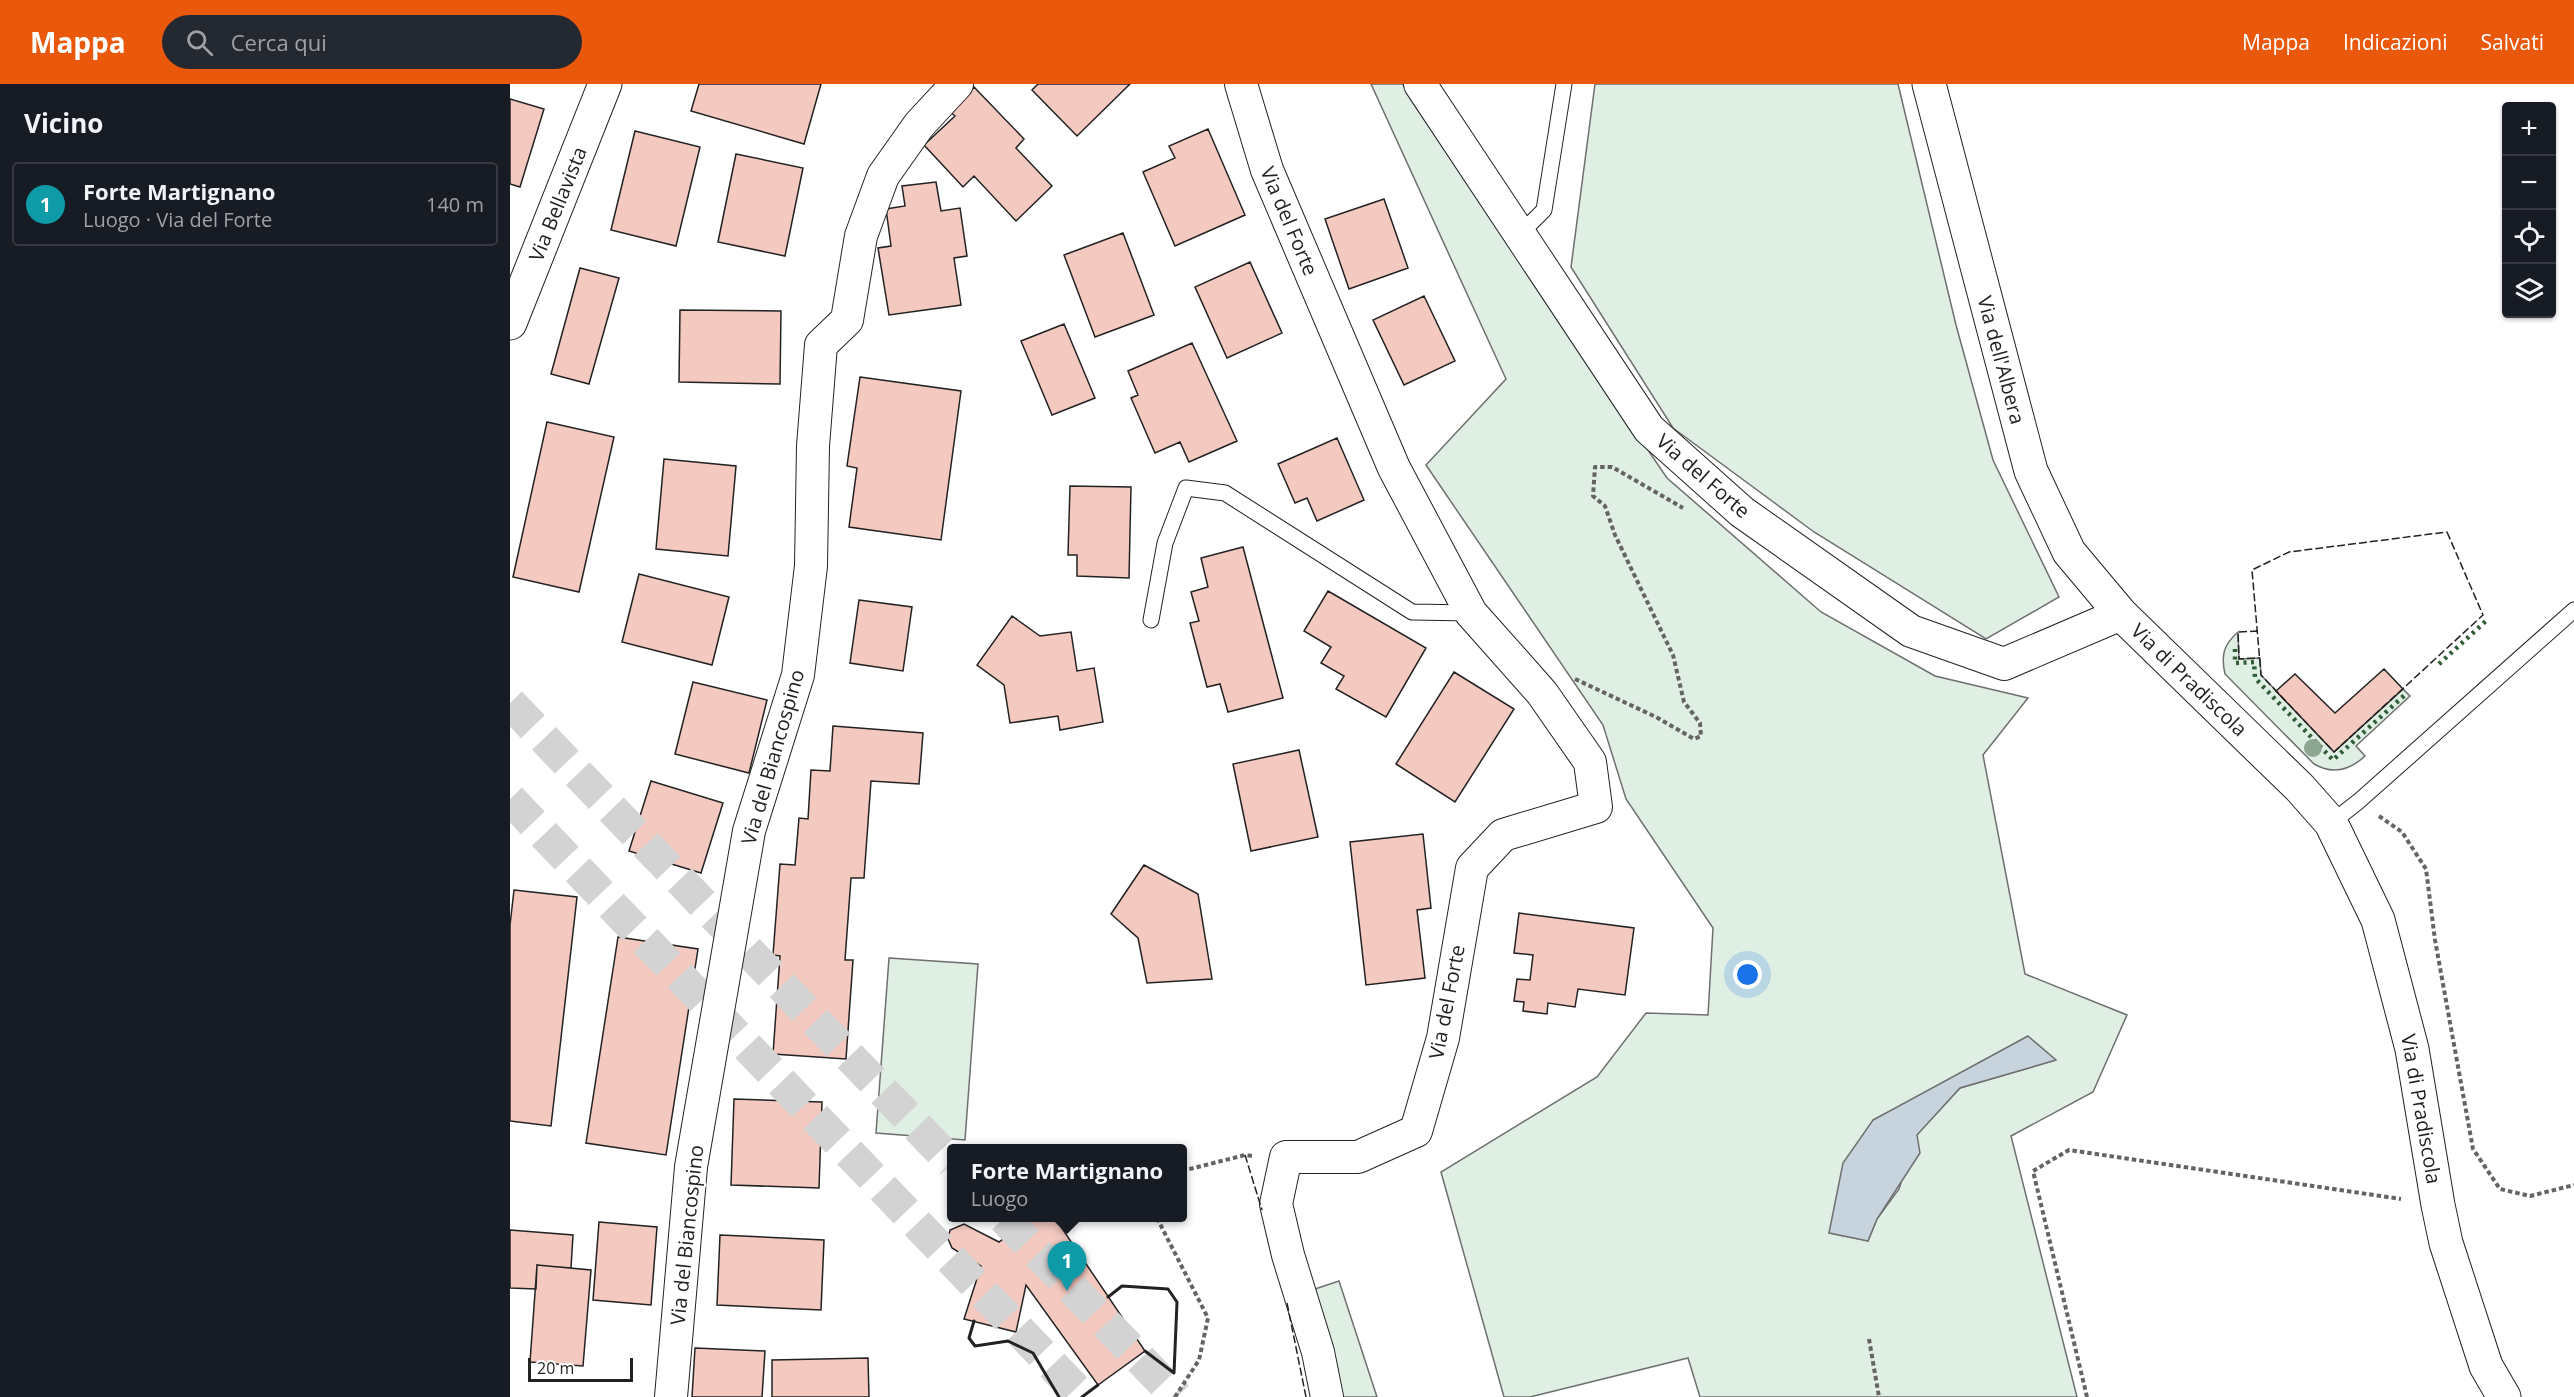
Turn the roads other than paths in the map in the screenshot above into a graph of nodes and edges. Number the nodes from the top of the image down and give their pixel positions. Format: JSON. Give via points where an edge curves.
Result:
{"nodes":[{"id":1,"x":605,"y":84,"type":"edge"},
{"id":2,"x":957,"y":84,"type":"edge"},
{"id":3,"x":1241,"y":84,"type":"edge"},
{"id":4,"x":1420,"y":84,"type":"edge"},
{"id":5,"x":1563,"y":84,"type":"edge"},
{"id":6,"x":1929,"y":84,"type":"edge"},
{"id":7,"x":1520,"y":234,"type":"junction"},
{"id":8,"x":510,"y":323,"type":"edge"},
{"id":9,"x":2574,"y":610,"type":"edge"},
{"id":10,"x":1471,"y":613,"type":"junction"},
{"id":11,"x":2121,"y":614,"type":"junction"},
{"id":12,"x":1151,"y":620,"type":"dead end"},
{"id":13,"x":2331,"y":823,"type":"junction"},
{"id":14,"x":670,"y":1397,"type":"edge"},
{"id":15,"x":1327,"y":1397,"type":"edge"},
{"id":16,"x":2504,"y":1397,"type":"edge"}],
"edges":[{"from":1,"to":8,"type":"street","name":"Via Bellavista"},
{"from":2,"to":14,"type":"street","name":"Via del Biancospino","via":[[919,125],[883,176],[861,236],[847,320],[821,345],[813,446],[811,566],[798,675],[747,843],[691,1167]]},
{"from":3,"to":10,"type":"street","name":"Via del Forte","via":[[1267,170],[1394,468]]},
{"from":4,"to":7,"type":"street","name":"Via del Forte"},
{"from":5,"to":7,"type":"lane","via":[[1544,210]]},
{"from":6,"to":11,"type":"street","name":"Via dell'Albera","via":[[2031,471],[2069,552]]},
{"from":7,"to":11,"type":"street","name":"Via del Forte","via":[[1649,429],[1742,512],[1911,631],[2004,664]]},
{"from":9,"to":13,"type":"lane"},
{"from":10,"to":12,"type":"lane","via":[[1412,612],[1225,493],[1186,488],[1166,543]]},
{"from":10,"to":15,"type":"street","name":"Via del Forte","via":[[1542,693],[1590,762],[1596,807],[1503,835],[1472,868],[1443,1038],[1416,1131],[1358,1157],[1286,1157],[1276,1203]]},
{"from":11,"to":13,"type":"street","name":"Via di Pradiscola"},
{"from":13,"to":16,"type":"street","name":"Via di Pradiscola","via":[[2378,920],[2412,1049],[2446,1243],[2486,1366]]}]}
